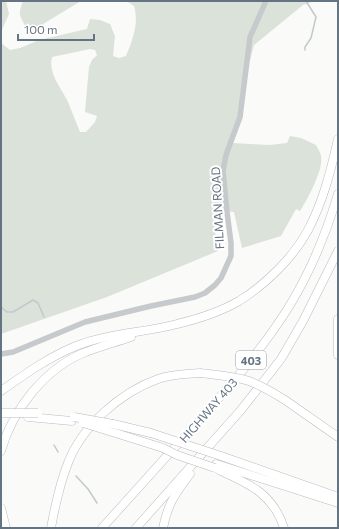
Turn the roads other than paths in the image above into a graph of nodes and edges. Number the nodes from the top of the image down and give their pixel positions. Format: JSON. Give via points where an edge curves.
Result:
{"nodes":[{"id":1,"x":266,"y":1,"type":"edge"},
{"id":2,"x":338,"y":139,"type":"edge"},
{"id":3,"x":338,"y":194,"type":"edge"},
{"id":4,"x":338,"y":251,"type":"edge"},
{"id":5,"x":338,"y":319,"type":"edge"},
{"id":6,"x":158,"y":328,"type":"junction"},
{"id":7,"x":1,"y":354,"type":"edge"},
{"id":8,"x":338,"y":355,"type":"edge"},
{"id":9,"x":1,"y":391,"type":"edge"},
{"id":10,"x":1,"y":413,"type":"edge"},
{"id":11,"x":1,"y":418,"type":"edge"},
{"id":12,"x":73,"y":419,"type":"junction"},
{"id":13,"x":111,"y":427,"type":"junction"},
{"id":14,"x":338,"y":437,"type":"edge"},
{"id":15,"x":1,"y":451,"type":"edge"},
{"id":16,"x":202,"y":454,"type":"junction"},
{"id":17,"x":215,"y":466,"type":"junction"},
{"id":18,"x":338,"y":497,"type":"edge"},
{"id":19,"x":338,"y":503,"type":"edge"},
{"id":20,"x":1,"y":508,"type":"edge"},
{"id":21,"x":6,"y":528,"type":"edge"},
{"id":22,"x":51,"y":528,"type":"edge"},
{"id":23,"x":102,"y":528,"type":"edge"},
{"id":24,"x":136,"y":528,"type":"edge"},
{"id":25,"x":163,"y":528,"type":"edge"},
{"id":26,"x":284,"y":528,"type":"edge"}],
"edges":[{"from":1,"to":7,"type":"street","name":"FILMAN ROAD","via":[[250,37],[240,117],[226,155],[224,171],[231,256],[221,278],[205,293],[195,297],[85,322],[13,352]]},
{"from":2,"to":6,"type":"highway","via":[[317,211],[296,248],[279,269],[238,301],[213,313]]},
{"from":3,"to":23,"type":"highway","name":"HIGHWAY 403","number":"403","via":[[313,260],[290,305],[261,348]]},
{"from":4,"to":16,"type":"highway","name":"HIGHWAY 403","number":"403","via":[[303,321],[280,359],[241,410]]},
{"from":5,"to":8,"type":"highway"},
{"from":6,"to":9,"type":"highway","via":[[102,338],[76,346],[40,365]]},
{"from":6,"to":15,"type":"highway","via":[[81,354],[52,373],[37,387],[18,413]]},
{"from":10,"to":12,"type":"highway","bridge":true,"via":[[38,413]]},
{"from":11,"to":12,"type":"highway"},
{"from":12,"to":13,"type":"highway","bridge":true},
{"from":13,"to":17,"type":"highway","bridge":true,"via":[[177,455]]},
{"from":13,"to":18,"type":"highway","bridge":true,"via":[[151,433]]},
{"from":14,"to":22,"type":"highway","bridge":true,"via":[[286,400],[249,381],[200,373],[158,379],[127,394],[99,416],[80,442],[68,462]]},
{"from":16,"to":24,"type":"highway","name":"HIGHWAY 403","number":"403"},
{"from":16,"to":25,"type":"highway","via":[[166,511]]},
{"from":17,"to":19,"type":"highway"},
{"from":17,"to":26,"type":"highway","via":[[267,498],[280,514]]},
{"from":20,"to":21,"type":"highway"}]}
